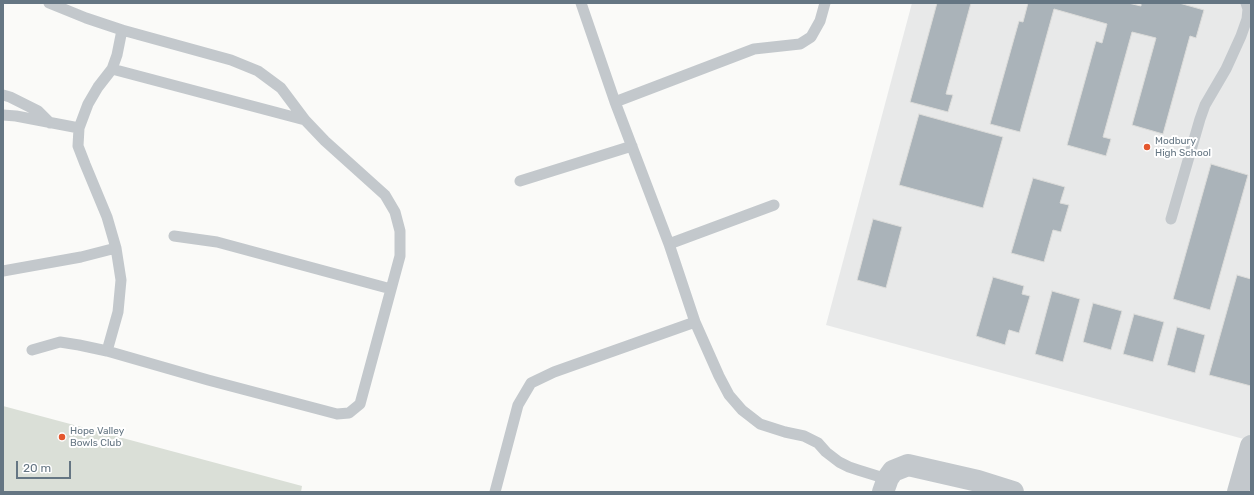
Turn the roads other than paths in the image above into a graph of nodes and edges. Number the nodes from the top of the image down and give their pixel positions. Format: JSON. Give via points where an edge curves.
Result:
{"nodes":[{"id":1,"x":49,"y":3,"type":"edge"},
{"id":2,"x":581,"y":3,"type":"edge"},
{"id":3,"x":825,"y":3,"type":"edge"},
{"id":4,"x":1246,"y":3,"type":"edge"},
{"id":5,"x":122,"y":30,"type":"junction"},
{"id":6,"x":112,"y":69,"type":"junction"},
{"id":7,"x":3,"y":95,"type":"edge"},
{"id":8,"x":615,"y":102,"type":"junction"},
{"id":9,"x":3,"y":116,"type":"edge"},
{"id":10,"x":305,"y":120,"type":"junction"},
{"id":11,"x":50,"y":123,"type":"junction"},
{"id":12,"x":79,"y":128,"type":"junction"},
{"id":13,"x":632,"y":146,"type":"junction"},
{"id":14,"x":520,"y":181,"type":"dead end"},
{"id":15,"x":774,"y":205,"type":"dead end"},
{"id":16,"x":1171,"y":219,"type":"dead end"},
{"id":17,"x":174,"y":236,"type":"dead end"},
{"id":18,"x":669,"y":244,"type":"junction"},
{"id":19,"x":116,"y":248,"type":"junction"},
{"id":20,"x":3,"y":270,"type":"edge"},
{"id":21,"x":391,"y":289,"type":"junction"},
{"id":22,"x":695,"y":322,"type":"junction"},
{"id":23,"x":32,"y":350,"type":"dead end"},
{"id":24,"x":107,"y":351,"type":"junction"},
{"id":25,"x":1251,"y":446,"type":"edge"},
{"id":26,"x":885,"y":485,"type":"edge"},
{"id":27,"x":495,"y":492,"type":"edge"},
{"id":28,"x":1013,"y":492,"type":"edge"},
{"id":29,"x":1238,"y":492,"type":"edge"}],
"edges":[{"from":1,"to":5,"type":"lane"},
{"from":2,"to":8,"type":"lane"},
{"from":3,"to":8,"type":"lane","via":[[820,22],[811,37],[800,44],[754,49]]},
{"from":4,"to":16,"type":"lane","via":[[1247,19],[1226,69],[1205,105]]},
{"from":5,"to":6,"type":"lane"},
{"from":5,"to":10,"type":"lane","via":[[231,60],[258,71],[281,88]]},
{"from":6,"to":10,"type":"lane"},
{"from":6,"to":12,"type":"lane","via":[[88,104]]},
{"from":7,"to":11,"type":"lane","via":[[38,111]]},
{"from":8,"to":13,"type":"lane"},
{"from":9,"to":11,"type":"lane"},
{"from":10,"to":21,"type":"lane","via":[[385,195],[395,212],[400,231],[400,256]]},
{"from":11,"to":12,"type":"lane"},
{"from":12,"to":19,"type":"lane","via":[[78,146],[107,217]]},
{"from":13,"to":14,"type":"lane"},
{"from":13,"to":18,"type":"lane"},
{"from":15,"to":18,"type":"lane"},
{"from":17,"to":21,"type":"lane","via":[[217,242]]},
{"from":18,"to":22,"type":"lane"},
{"from":19,"to":20,"type":"lane","via":[[81,257]]},
{"from":19,"to":24,"type":"lane","via":[[121,280],[118,312]]},
{"from":21,"to":24,"type":"lane","via":[[360,404],[349,413],[337,414]]},
{"from":22,"to":26,"type":"lane","via":[[729,395],[742,410],[760,424],[804,436],[818,443],[849,467],[872,474]]},
{"from":22,"to":27,"type":"lane","via":[[554,372],[531,383],[518,405]]},
{"from":23,"to":24,"type":"lane","via":[[60,342]]},
{"from":25,"to":29,"type":"street"},
{"from":26,"to":28,"type":"street","via":[[893,471],[908,465]]}]}
